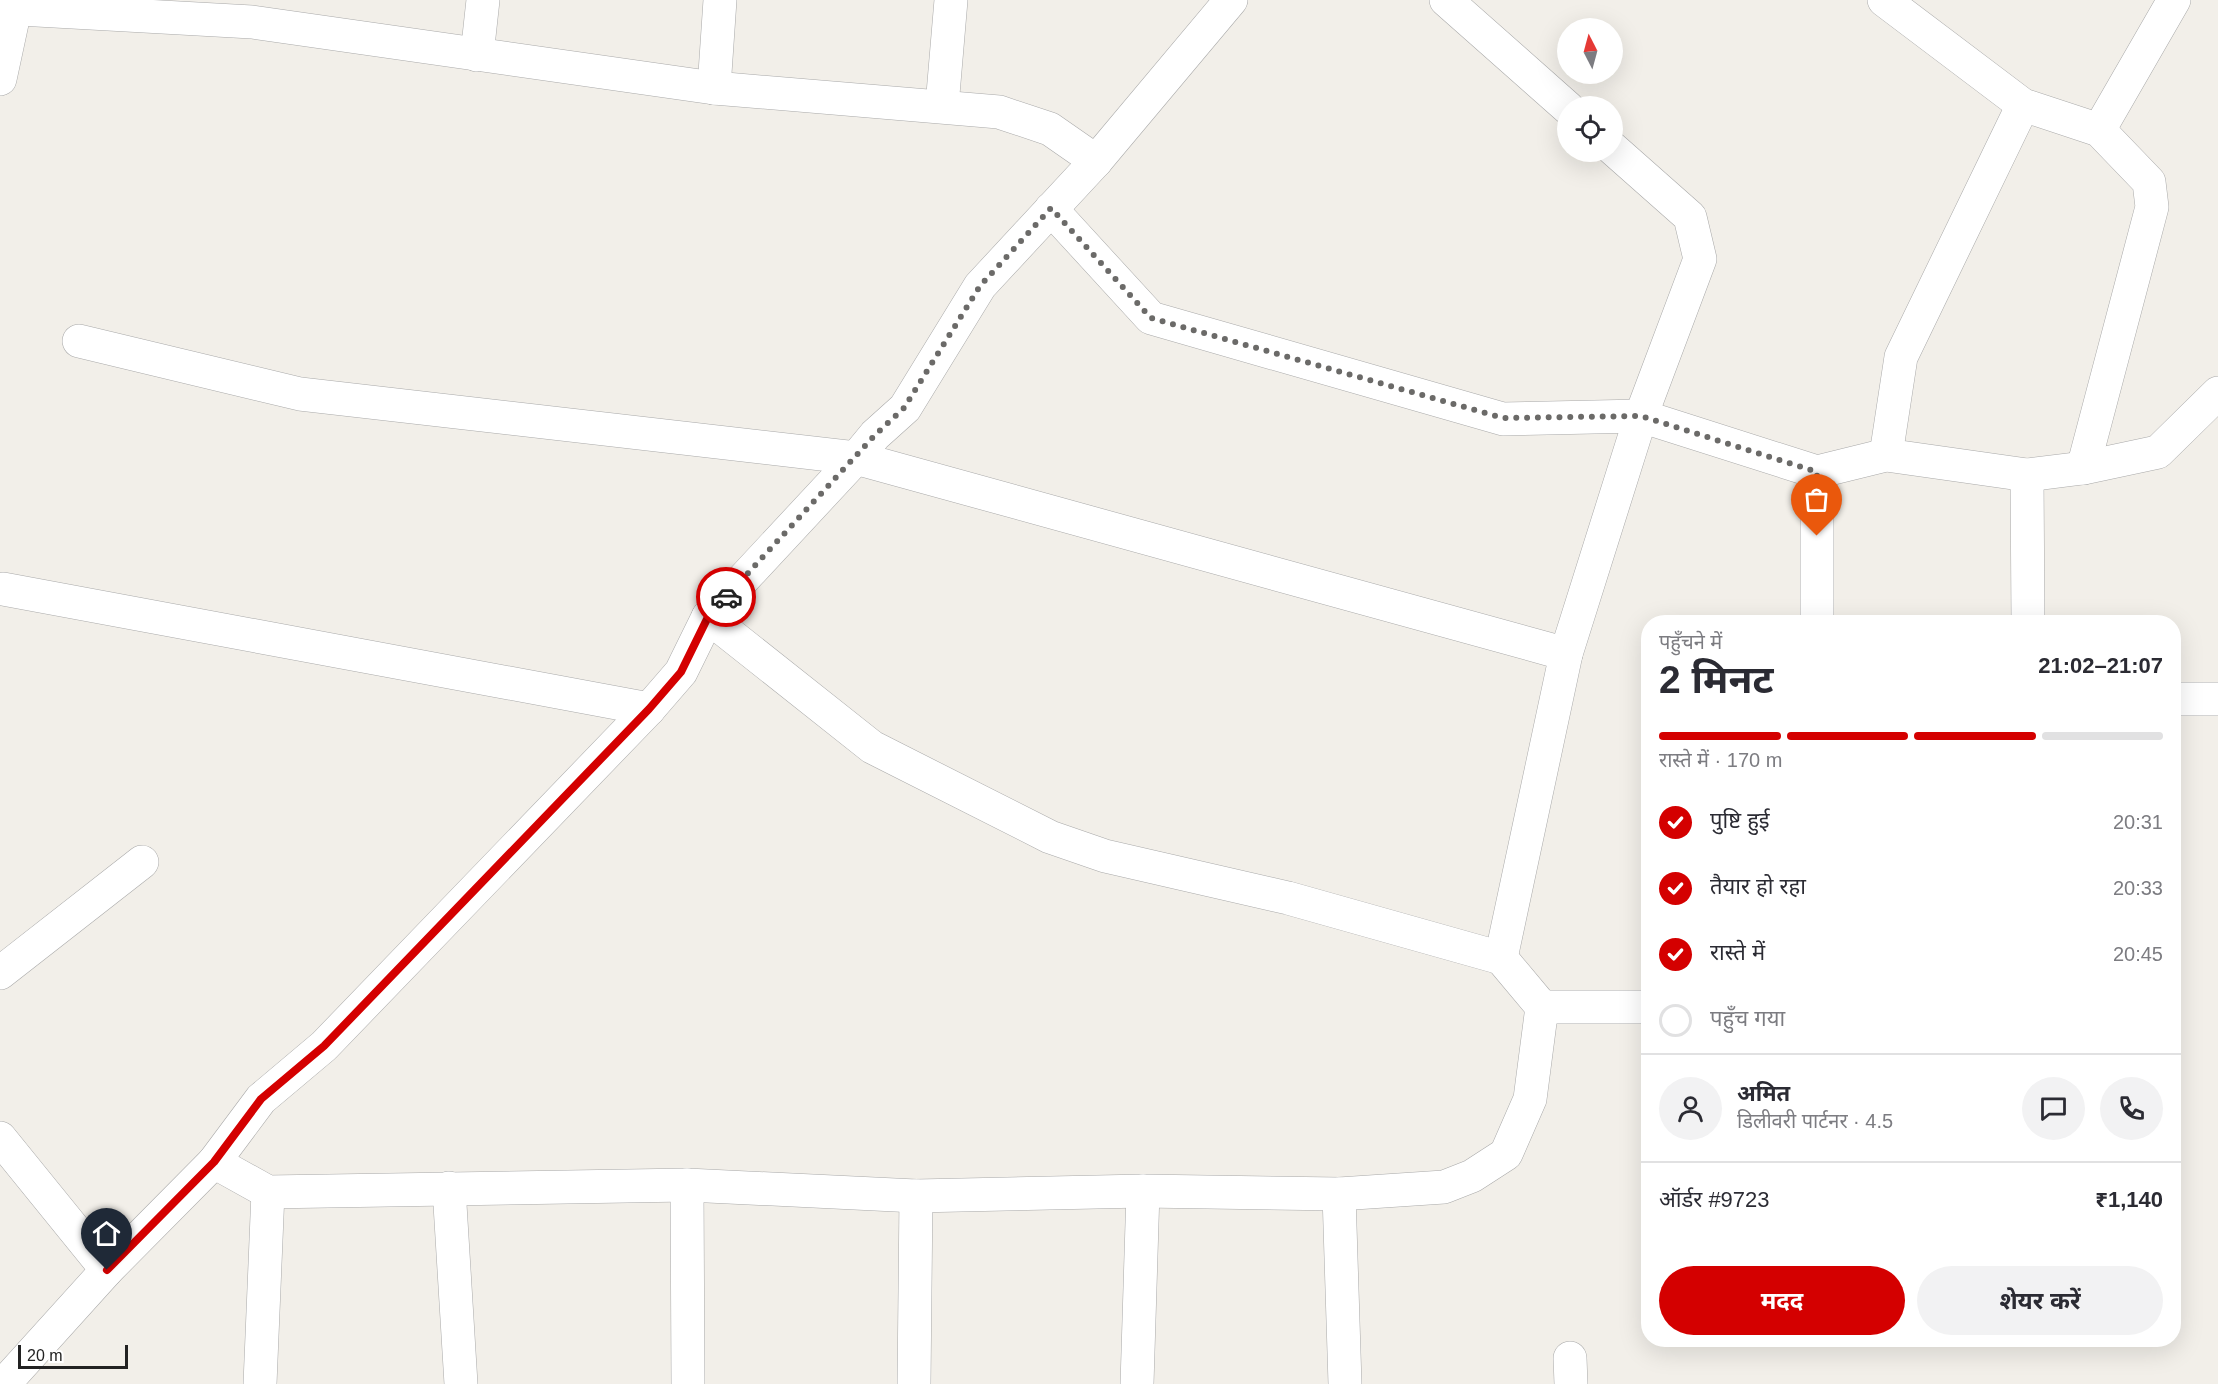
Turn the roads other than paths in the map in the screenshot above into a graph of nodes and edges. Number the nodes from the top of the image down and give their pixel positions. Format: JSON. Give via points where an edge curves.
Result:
{"nodes":[{"id":1,"x":483,"y":0,"type":"edge"},
{"id":2,"x":720,"y":0,"type":"edge"},
{"id":3,"x":951,"y":0,"type":"edge"},
{"id":4,"x":1231,"y":0,"type":"edge"},
{"id":5,"x":1446,"y":0,"type":"edge"},
{"id":6,"x":1884,"y":0,"type":"edge"},
{"id":7,"x":2174,"y":0,"type":"edge"},
{"id":8,"x":11,"y":6,"type":"edge"},
{"id":9,"x":253,"y":11,"type":"edge"},
{"id":10,"x":477,"y":55,"type":"junction"},
{"id":11,"x":0,"y":79,"type":"edge"},
{"id":12,"x":714,"y":88,"type":"junction"},
{"id":13,"x":1557,"y":98,"type":"edge"},
{"id":14,"x":2023,"y":105,"type":"junction"},
{"id":15,"x":942,"y":106,"type":"junction"},
{"id":16,"x":2099,"y":130,"type":"junction"},
{"id":17,"x":1623,"y":158,"type":"edge"},
{"id":18,"x":1096,"y":161,"type":"junction"},
{"id":19,"x":1051,"y":208,"type":"junction"},
{"id":20,"x":79,"y":341,"type":"dead end"},
{"id":21,"x":2218,"y":393,"type":"edge"},
{"id":22,"x":1641,"y":416,"type":"junction"},
{"id":23,"x":1886,"y":455,"type":"junction"},
{"id":24,"x":856,"y":458,"type":"junction"},
{"id":25,"x":2083,"y":468,"type":"junction"},
{"id":26,"x":1817,"y":472,"type":"junction"},
{"id":27,"x":2027,"y":475,"type":"junction"},
{"id":28,"x":3,"y":589,"type":"dead end"},
{"id":29,"x":1817,"y":615,"type":"edge"},
{"id":30,"x":2028,"y":615,"type":"edge"},
{"id":31,"x":708,"y":617,"type":"junction"},
{"id":32,"x":1566,"y":654,"type":"junction"},
{"id":33,"x":2181,"y":699,"type":"edge"},
{"id":34,"x":2218,"y":699,"type":"edge"},
{"id":35,"x":649,"y":709,"type":"junction"},
{"id":36,"x":142,"y":862,"type":"dead end"},
{"id":37,"x":1502,"y":958,"type":"junction"},
{"id":38,"x":0,"y":973,"type":"edge"},
{"id":39,"x":1542,"y":1007,"type":"junction"},
{"id":40,"x":1641,"y":1007,"type":"edge"},
{"id":41,"x":0,"y":1137,"type":"edge"},
{"id":42,"x":214,"y":1162,"type":"junction"},
{"id":43,"x":687,"y":1185,"type":"junction"},
{"id":44,"x":449,"y":1188,"type":"junction"},
{"id":45,"x":1143,"y":1191,"type":"junction"},
{"id":46,"x":268,"y":1192,"type":"junction"},
{"id":47,"x":1339,"y":1194,"type":"junction"},
{"id":48,"x":916,"y":1196,"type":"junction"},
{"id":49,"x":107,"y":1270,"type":"junction"},
{"id":50,"x":4,"y":1384,"type":"edge"},
{"id":51,"x":260,"y":1384,"type":"edge"},
{"id":52,"x":461,"y":1384,"type":"edge"},
{"id":53,"x":688,"y":1384,"type":"edge"},
{"id":54,"x":914,"y":1384,"type":"edge"},
{"id":55,"x":1137,"y":1384,"type":"edge"},
{"id":56,"x":1345,"y":1384,"type":"edge"}],
"edges":[{"from":1,"to":10,"type":"street"},
{"from":2,"to":12,"type":"street"},
{"from":3,"to":15,"type":"street"},
{"from":4,"to":18,"type":"street"},
{"from":5,"to":13,"type":"street"},
{"from":6,"to":14,"type":"street"},
{"from":7,"to":16,"type":"street"},
{"from":8,"to":9,"type":"street"},
{"from":8,"to":11,"type":"street"},
{"from":9,"to":10,"type":"street"},
{"from":10,"to":12,"type":"street"},
{"from":12,"to":15,"type":"street"},
{"from":14,"to":16,"type":"street"},
{"from":14,"to":23,"type":"street","via":[[1901,357]]},
{"from":15,"to":18,"type":"street","via":[[999,112],[1050,129]]},
{"from":16,"to":25,"type":"street","via":[[2149,182],[2152,207]]},
{"from":17,"to":22,"type":"street","via":[[1690,217],[1700,259]]},
{"from":18,"to":19,"type":"street"},
{"from":19,"to":22,"type":"street","via":[[1151,318],[1503,418]]},
{"from":19,"to":24,"type":"street","via":[[980,286],[904,408]]},
{"from":20,"to":24,"type":"street","via":[[300,394]]},
{"from":21,"to":25,"type":"street","via":[[2158,452]]},
{"from":22,"to":26,"type":"street"},
{"from":22,"to":32,"type":"street"},
{"from":23,"to":26,"type":"street"},
{"from":23,"to":27,"type":"street"},
{"from":24,"to":31,"type":"street"},
{"from":24,"to":32,"type":"street"},
{"from":25,"to":27,"type":"street"},
{"from":26,"to":29,"type":"street"},
{"from":27,"to":30,"type":"street"},
{"from":28,"to":35,"type":"street"},
{"from":31,"to":35,"type":"street","via":[[681,672]]},
{"from":31,"to":37,"type":"street","via":[[872,747],[1050,837],[1105,856],[1288,898]]},
{"from":32,"to":37,"type":"street"},
{"from":33,"to":34,"type":"street"},
{"from":35,"to":42,"type":"street","via":[[324,1046],[261,1099]]},
{"from":36,"to":38,"type":"street"},
{"from":37,"to":39,"type":"street"},
{"from":39,"to":40,"type":"street"},
{"from":39,"to":47,"type":"street","via":[[1530,1099],[1506,1154],[1472,1176],[1444,1187]]},
{"from":41,"to":49,"type":"street"},
{"from":42,"to":46,"type":"street"},
{"from":42,"to":49,"type":"street"},
{"from":43,"to":44,"type":"street"},
{"from":43,"to":48,"type":"street"},
{"from":43,"to":53,"type":"street"},
{"from":44,"to":46,"type":"street"},
{"from":44,"to":52,"type":"street"},
{"from":45,"to":47,"type":"street"},
{"from":45,"to":48,"type":"street"},
{"from":45,"to":55,"type":"street"},
{"from":46,"to":51,"type":"street"},
{"from":47,"to":56,"type":"street"},
{"from":48,"to":54,"type":"street"},
{"from":49,"to":50,"type":"street"}]}
